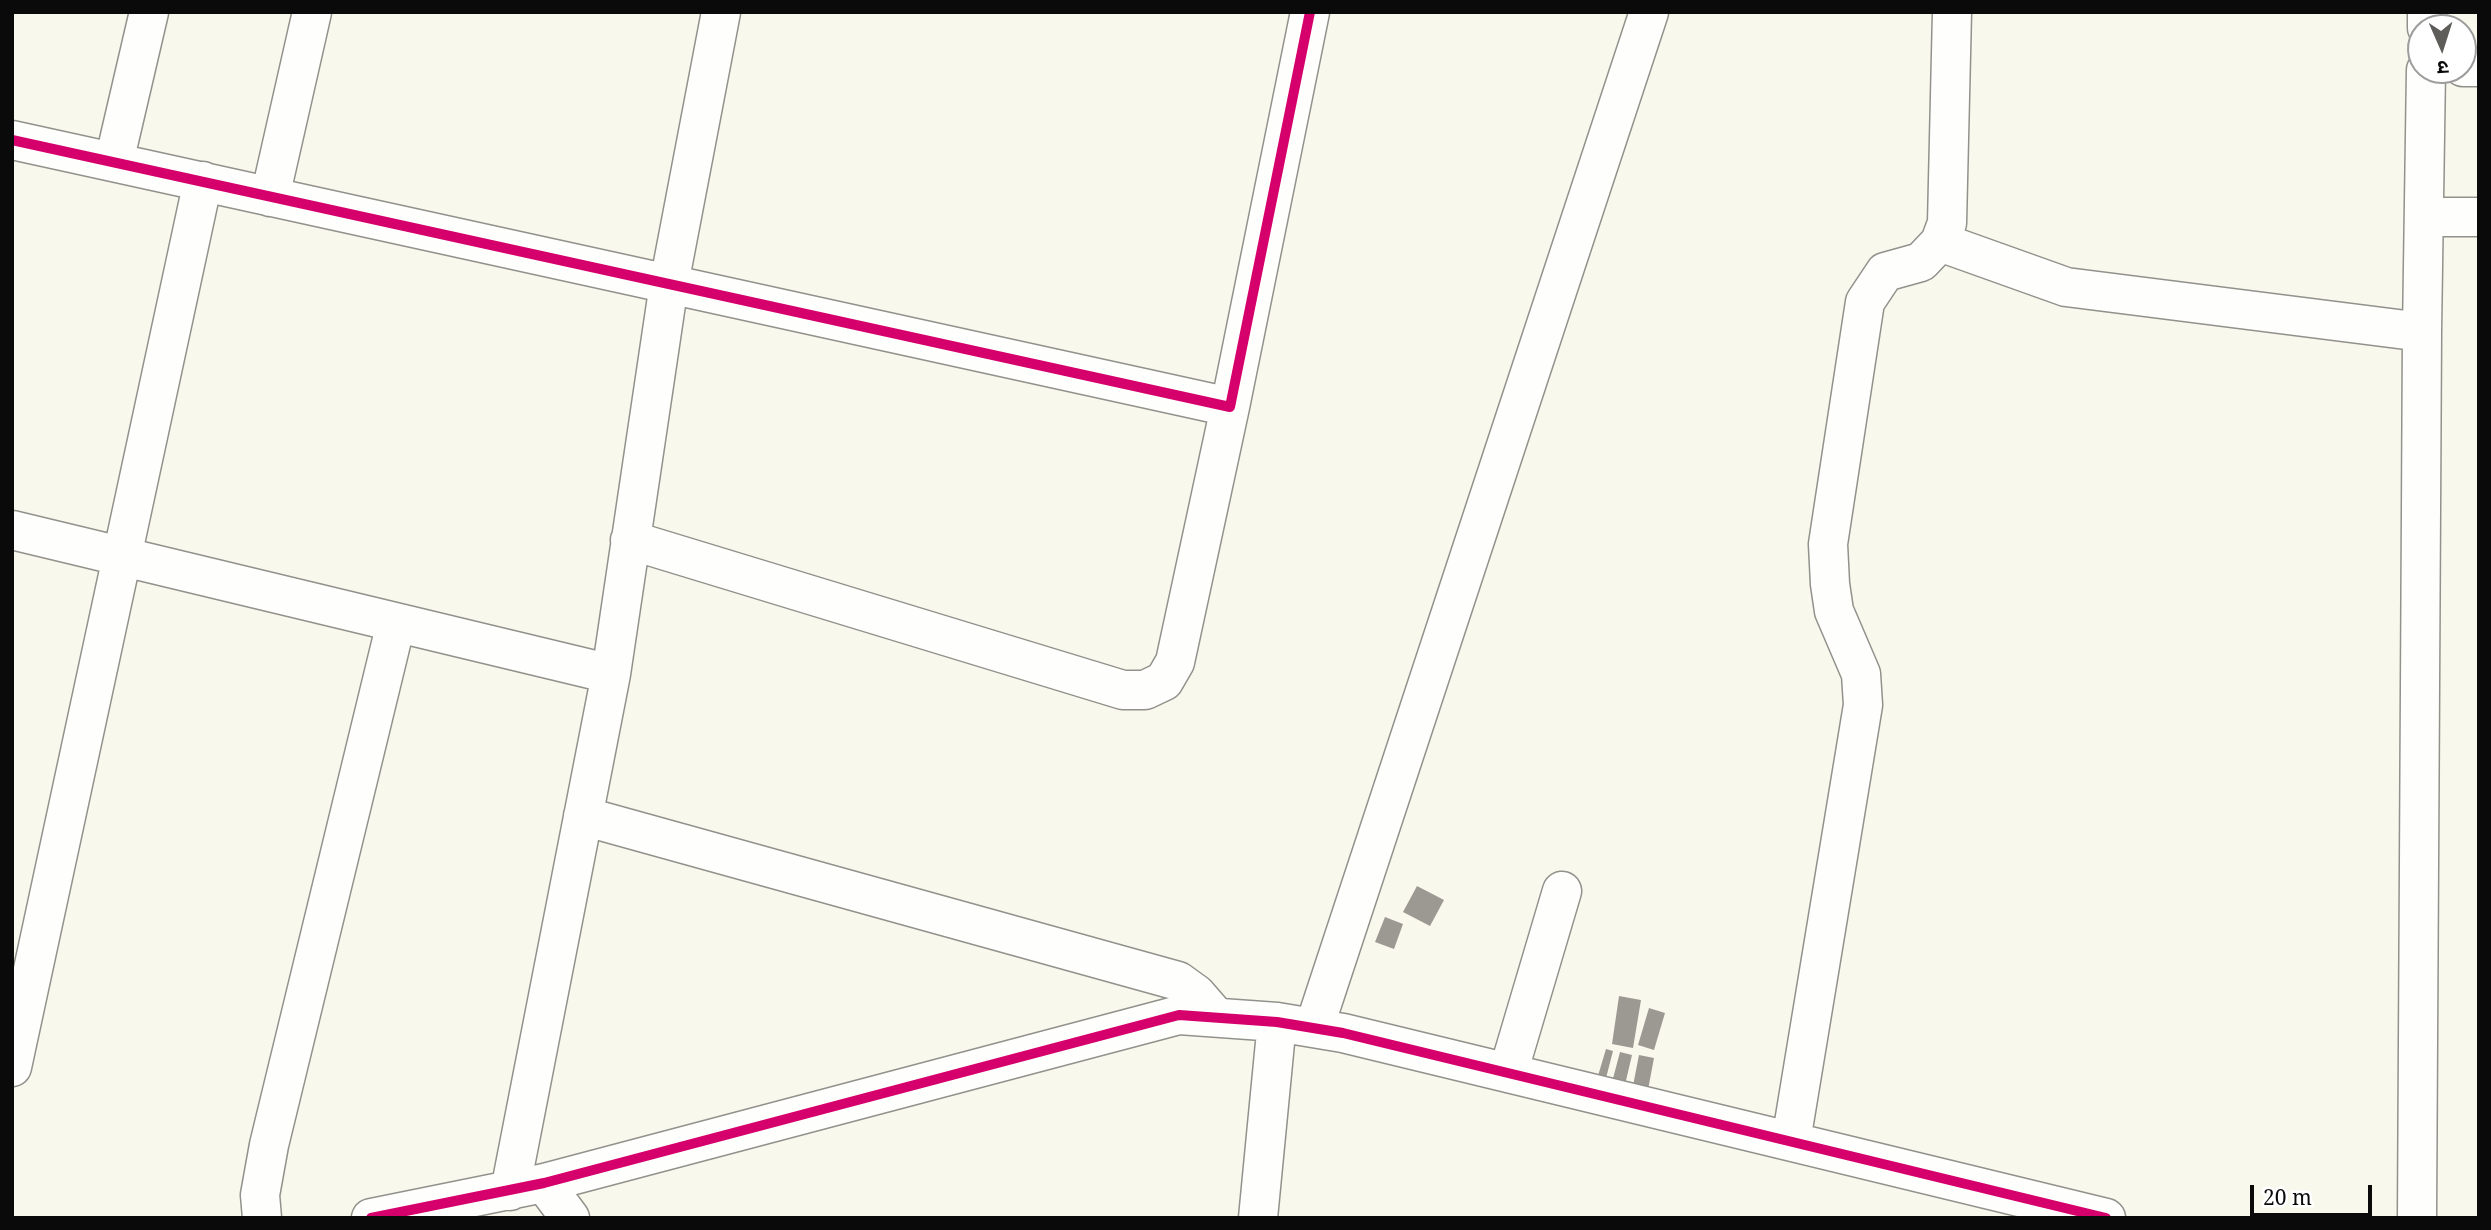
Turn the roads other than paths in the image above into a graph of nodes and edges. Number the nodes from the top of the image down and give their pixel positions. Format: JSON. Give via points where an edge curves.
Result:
{"nodes":[{"id":1,"x":149,"y":12,"type":"edge"},
{"id":2,"x":312,"y":12,"type":"edge"},
{"id":3,"x":721,"y":12,"type":"edge"},
{"id":4,"x":1310,"y":12,"type":"edge"},
{"id":5,"x":1649,"y":12,"type":"edge"},
{"id":6,"x":1952,"y":12,"type":"edge"},
{"id":7,"x":2427,"y":84,"type":"edge"},
{"id":8,"x":12,"y":139,"type":"edge"},
{"id":9,"x":114,"y":162,"type":"junction"},
{"id":10,"x":203,"y":181,"type":"junction"},
{"id":11,"x":271,"y":197,"type":"junction"},
{"id":12,"x":2424,"y":217,"type":"junction"},
{"id":13,"x":2479,"y":217,"type":"edge"},
{"id":14,"x":1940,"y":242,"type":"junction"},
{"id":15,"x":668,"y":284,"type":"junction"},
{"id":16,"x":2422,"y":332,"type":"junction"},
{"id":17,"x":1230,"y":407,"type":"junction"},
{"id":18,"x":12,"y":530,"type":"edge"},
{"id":19,"x":630,"y":540,"type":"junction"},
{"id":20,"x":122,"y":556,"type":"junction"},
{"id":21,"x":396,"y":623,"type":"junction"},
{"id":22,"x":611,"y":674,"type":"junction"},
{"id":23,"x":583,"y":816,"type":"junction"},
{"id":24,"x":1562,"y":891,"type":"dead end"},
{"id":25,"x":1216,"y":1017,"type":"junction"},
{"id":26,"x":1277,"y":1022,"type":"junction"},
{"id":27,"x":1314,"y":1028,"type":"junction"},
{"id":28,"x":12,"y":1067,"type":"edge"},
{"id":29,"x":1508,"y":1073,"type":"junction"},
{"id":30,"x":1791,"y":1141,"type":"junction"},
{"id":31,"x":527,"y":1187,"type":"junction"},
{"id":32,"x":262,"y":1218,"type":"edge"},
{"id":33,"x":371,"y":1218,"type":"edge"},
{"id":34,"x":570,"y":1218,"type":"edge"},
{"id":35,"x":1258,"y":1218,"type":"edge"},
{"id":36,"x":2106,"y":1218,"type":"edge"},
{"id":37,"x":2417,"y":1218,"type":"edge"}],
"edges":[{"from":1,"to":9,"type":"street"},
{"from":2,"to":11,"type":"street"},
{"from":3,"to":15,"type":"street"},
{"from":4,"to":17,"type":"street"},
{"from":5,"to":27,"type":"street"},
{"from":6,"to":14,"type":"street","via":[[1947,223]]},
{"from":7,"to":12,"type":"street"},
{"from":8,"to":9,"type":"street"},
{"from":9,"to":10,"type":"street"},
{"from":10,"to":11,"type":"street"},
{"from":10,"to":20,"type":"street"},
{"from":11,"to":15,"type":"street"},
{"from":12,"to":13,"type":"street"},
{"from":12,"to":16,"type":"street"},
{"from":14,"to":16,"type":"street","via":[[2067,287]]},
{"from":14,"to":30,"type":"street","via":[[1921,262],[1885,272],[1865,302],[1828,544],[1834,611],[1861,674],[1863,705]]},
{"from":15,"to":17,"type":"street"},
{"from":15,"to":19,"type":"street"},
{"from":16,"to":37,"type":"street"},
{"from":17,"to":19,"type":"street","via":[[1175,662],[1164,681],[1145,690],[1123,691]]},
{"from":18,"to":20,"type":"street"},
{"from":19,"to":22,"type":"street"},
{"from":20,"to":21,"type":"street"},
{"from":20,"to":28,"type":"street"},
{"from":21,"to":22,"type":"street"},
{"from":21,"to":32,"type":"street","via":[[269,1145],[260,1195]]},
{"from":22,"to":23,"type":"street"},
{"from":23,"to":25,"type":"street","via":[[1178,981]]},
{"from":23,"to":31,"type":"street"},
{"from":24,"to":29,"type":"street"},
{"from":25,"to":26,"type":"street"},
{"from":25,"to":31,"type":"street","via":[[1179,1014]]},
{"from":26,"to":27,"type":"street"},
{"from":26,"to":35,"type":"street"},
{"from":27,"to":29,"type":"street"},
{"from":29,"to":30,"type":"street"},
{"from":30,"to":36,"type":"street"},
{"from":31,"to":33,"type":"street"},
{"from":31,"to":34,"type":"street"}]}
